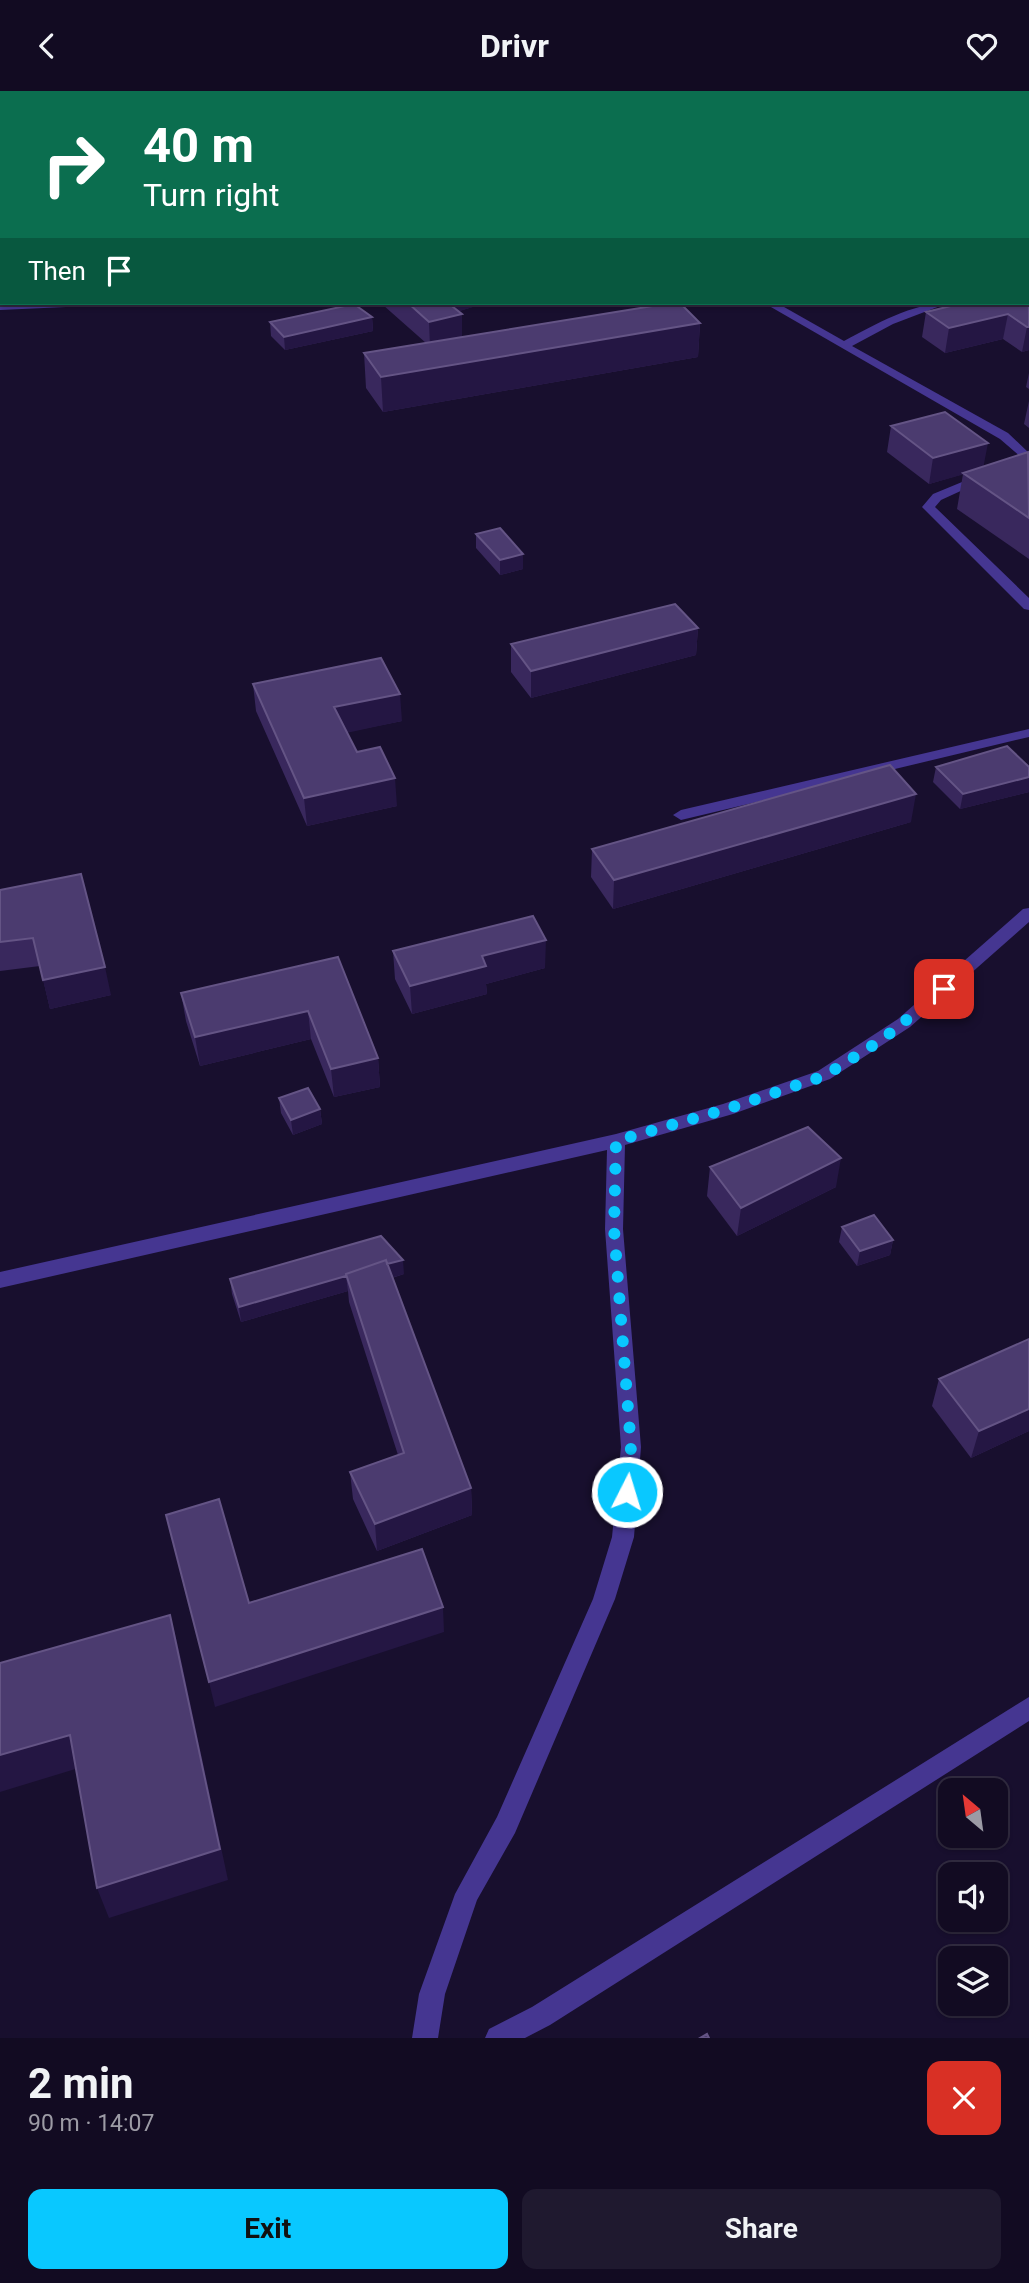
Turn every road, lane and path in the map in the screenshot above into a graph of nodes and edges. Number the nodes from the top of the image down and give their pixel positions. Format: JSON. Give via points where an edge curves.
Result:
{"nodes":[{"id":1,"x":44,"y":305,"type":"edge"},
{"id":2,"x":773,"y":305,"type":"edge"},
{"id":3,"x":937,"y":305,"type":"edge"},
{"id":4,"x":0,"y":307,"type":"edge"},
{"id":5,"x":847,"y":344,"type":"junction"},
{"id":6,"x":1025,"y":462,"type":"edge"},
{"id":7,"x":994,"y":474,"type":"edge"},
{"id":8,"x":1029,"y":606,"type":"edge"},
{"id":9,"x":1029,"y":733,"type":"edge"},
{"id":10,"x":681,"y":815,"type":"dead end"},
{"id":11,"x":1029,"y":913,"type":"edge"},
{"id":12,"x":616,"y":1141,"type":"junction"},
{"id":13,"x":0,"y":1280,"type":"edge"},
{"id":14,"x":1029,"y":1708,"type":"edge"},
{"id":15,"x":425,"y":2038,"type":"edge"},
{"id":16,"x":498,"y":2038,"type":"edge"}],
"edges":[{"from":1,"to":4,"type":"street"},
{"from":2,"to":5,"type":"street"},
{"from":3,"to":5,"type":"street","via":[[889,322]]},
{"from":5,"to":6,"type":"street","via":[[1004,436]]},
{"from":7,"to":8,"type":"street","via":[[937,497],[928,507]]},
{"from":9,"to":10,"type":"street"},
{"from":11,"to":12,"type":"street","via":[[904,1023],[824,1076]]},
{"from":12,"to":13,"type":"street"},
{"from":12,"to":15,"type":"street","via":[[614,1229],[631,1447],[623,1537],[604,1599],[506,1825],[467,1894],[432,1994]]},
{"from":14,"to":16,"type":"street","via":[[553,2009]]}]}
